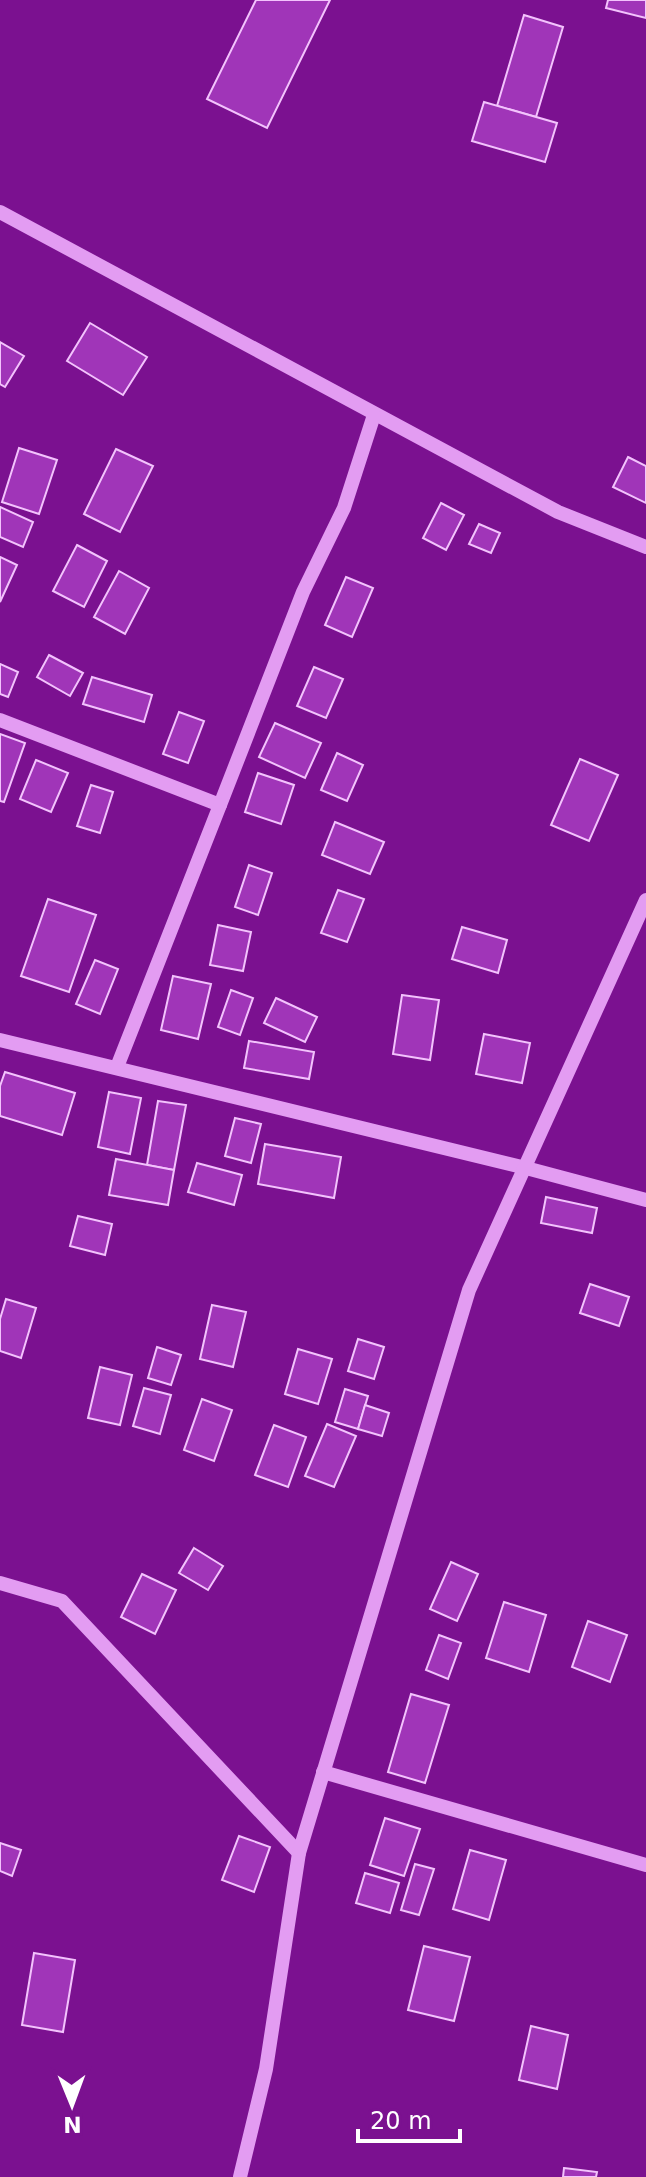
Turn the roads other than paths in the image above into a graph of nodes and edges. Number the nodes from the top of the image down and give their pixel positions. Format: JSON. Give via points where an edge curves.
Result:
{"nodes":[{"id":1,"x":0,"y":212,"type":"edge"},
{"id":2,"x":374,"y":415,"type":"junction"},
{"id":3,"x":646,"y":547,"type":"edge"},
{"id":4,"x":0,"y":720,"type":"edge"},
{"id":5,"x":220,"y":805,"type":"junction"},
{"id":6,"x":646,"y":900,"type":"edge"},
{"id":7,"x":0,"y":1040,"type":"edge"},
{"id":8,"x":117,"y":1067,"type":"junction"},
{"id":9,"x":526,"y":1168,"type":"junction"},
{"id":10,"x":646,"y":1200,"type":"edge"},
{"id":11,"x":0,"y":1583,"type":"edge"},
{"id":12,"x":323,"y":1772,"type":"junction"},
{"id":13,"x":299,"y":1853,"type":"junction"},
{"id":14,"x":646,"y":1865,"type":"edge"},
{"id":15,"x":240,"y":2177,"type":"edge"}],
"edges":[{"from":1,"to":2,"type":"street"},
{"from":2,"to":3,"type":"street","via":[[558,512]]},
{"from":2,"to":5,"type":"street","via":[[344,508],[303,592]]},
{"from":4,"to":5,"type":"street"},
{"from":5,"to":8,"type":"street"},
{"from":6,"to":9,"type":"street"},
{"from":7,"to":8,"type":"street"},
{"from":8,"to":9,"type":"street"},
{"from":9,"to":10,"type":"street"},
{"from":9,"to":12,"type":"street","via":[[469,1290]]},
{"from":11,"to":13,"type":"street","via":[[62,1601]]},
{"from":12,"to":13,"type":"street"},
{"from":12,"to":14,"type":"street"},
{"from":13,"to":15,"type":"street","via":[[266,2069]]}]}
